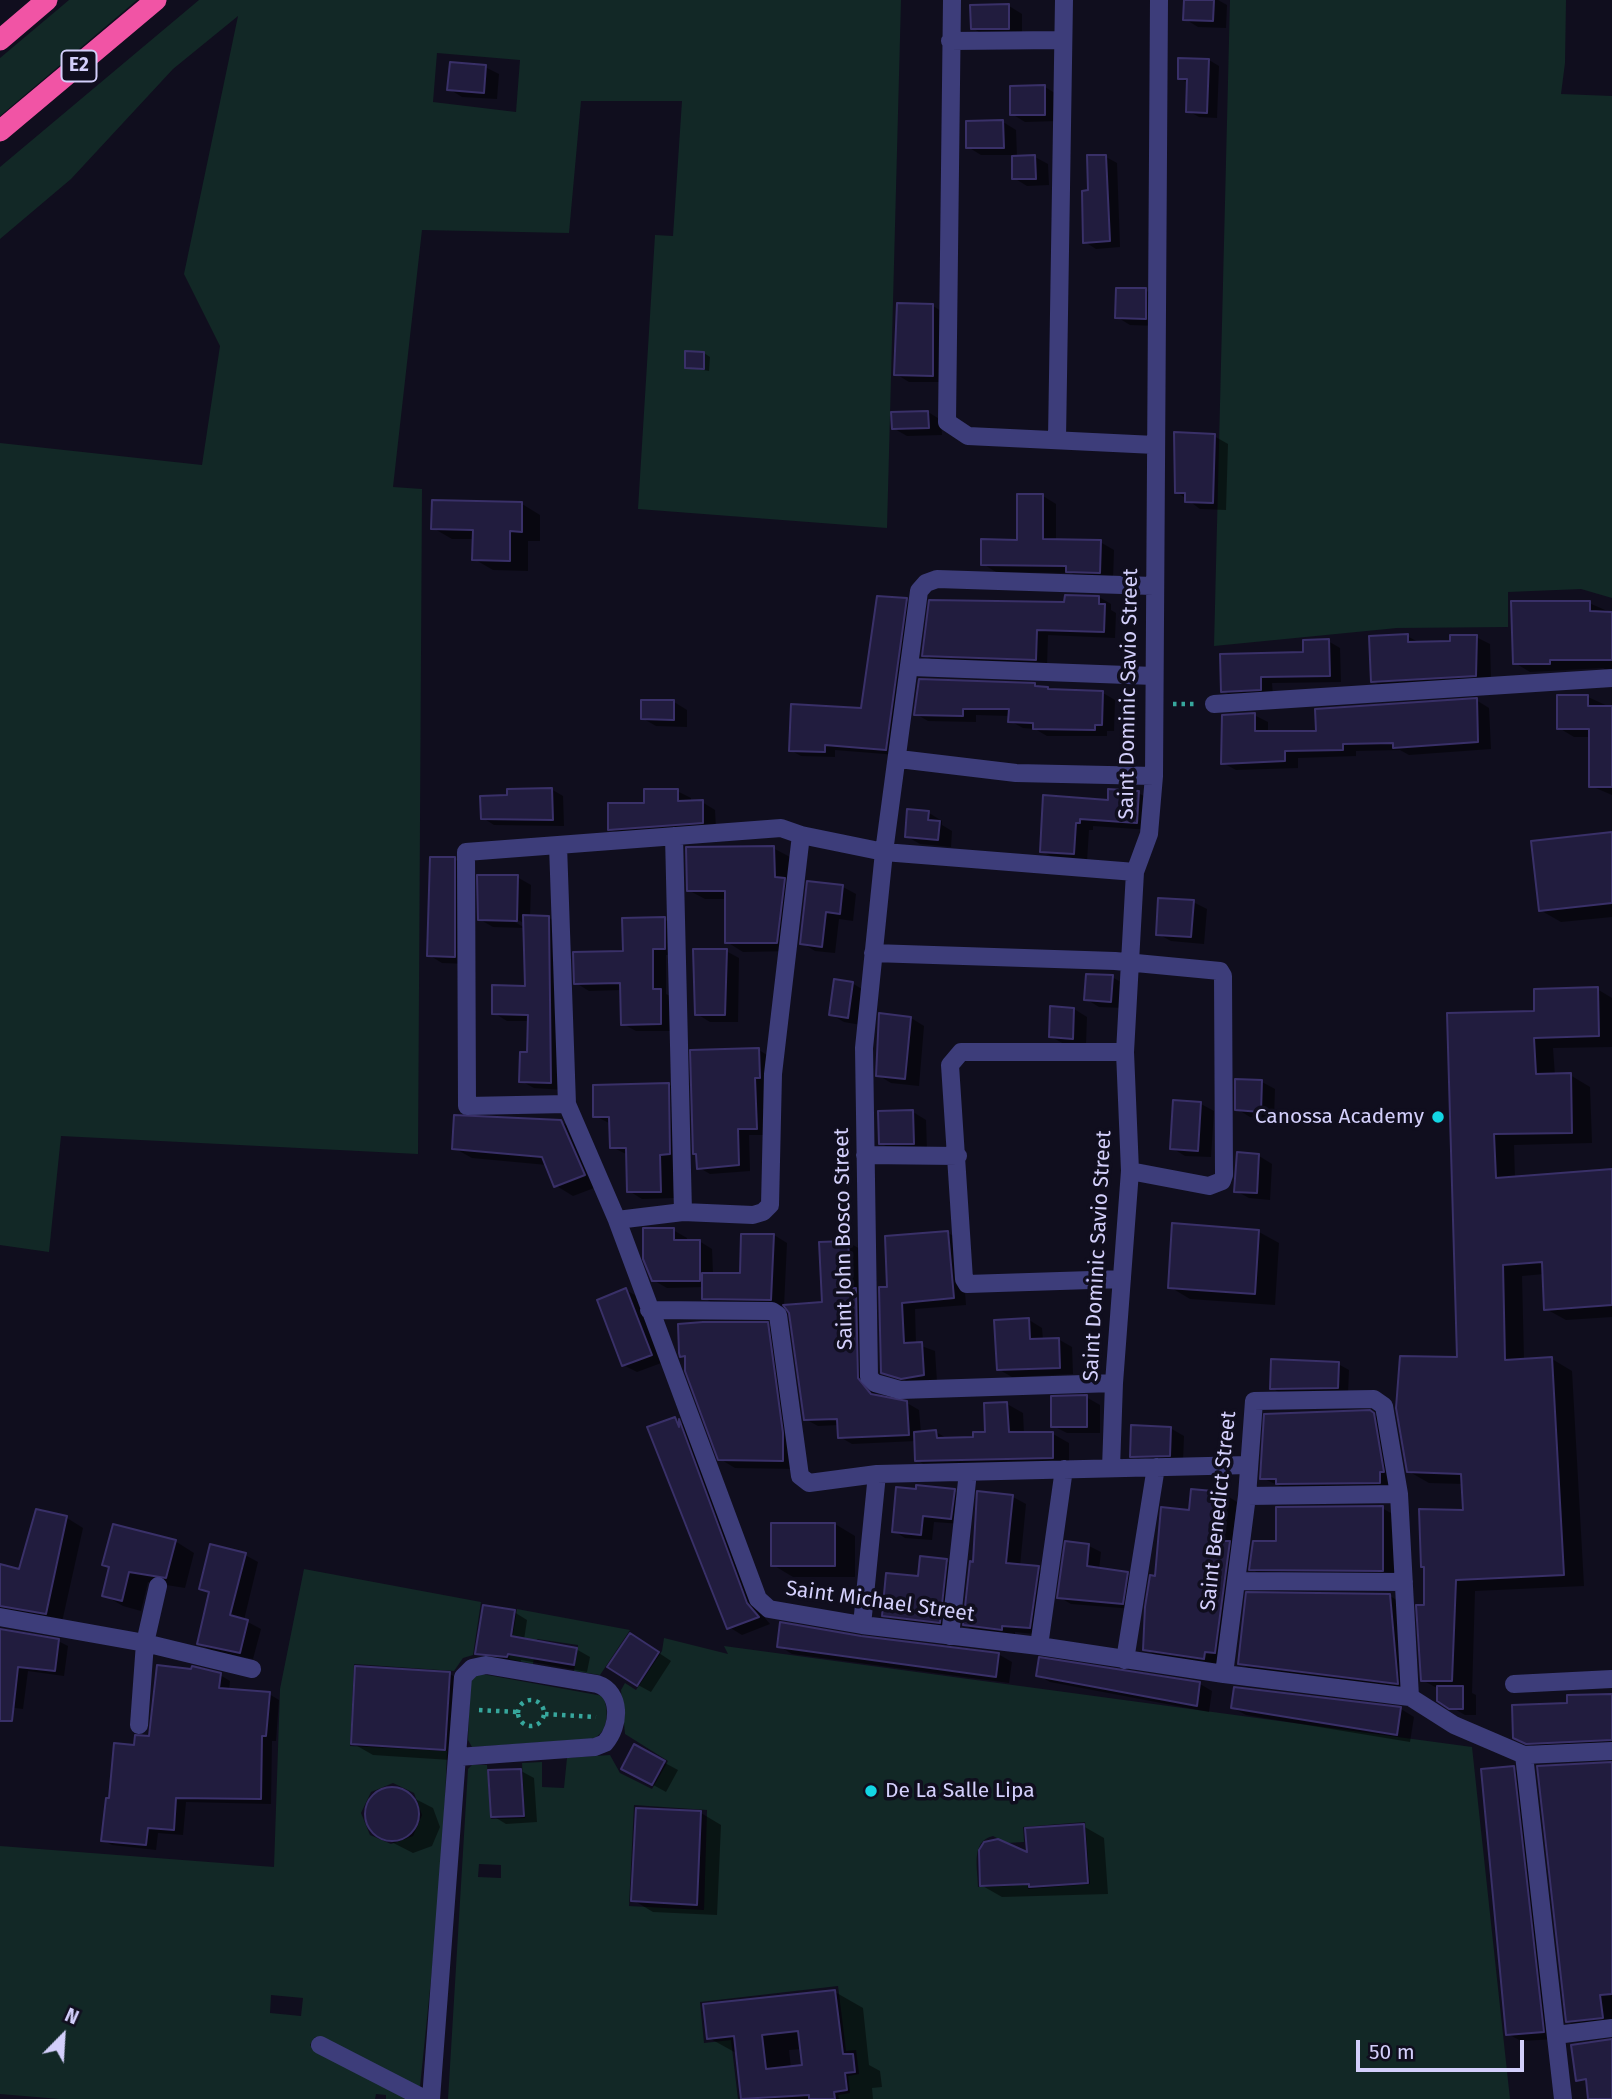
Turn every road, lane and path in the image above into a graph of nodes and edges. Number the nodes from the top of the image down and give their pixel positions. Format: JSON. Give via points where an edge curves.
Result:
{"nodes":[{"id":1,"x":47,"y":0,"type":"edge"},
{"id":2,"x":156,"y":0,"type":"edge"},
{"id":3,"x":952,"y":0,"type":"edge"},
{"id":4,"x":1063,"y":0,"type":"edge"},
{"id":5,"x":1159,"y":0,"type":"edge"},
{"id":6,"x":0,"y":40,"type":"edge"},
{"id":7,"x":1062,"y":40,"type":"junction"},
{"id":8,"x":950,"y":41,"type":"junction"},
{"id":9,"x":0,"y":131,"type":"edge"},
{"id":10,"x":1057,"y":439,"type":"junction"},
{"id":11,"x":1155,"y":445,"type":"junction"},
{"id":12,"x":1153,"y":586,"type":"junction"},
{"id":13,"x":911,"y":667,"type":"junction"},
{"id":14,"x":1154,"y":676,"type":"junction"},
{"id":15,"x":1612,"y":678,"type":"edge"},
{"id":16,"x":1154,"y":704,"type":"junction"},
{"id":17,"x":1214,"y":705,"type":"joint"},
{"id":18,"x":899,"y":759,"type":"junction"},
{"id":19,"x":1154,"y":776,"type":"junction"},
{"id":20,"x":801,"y":835,"type":"junction"},
{"id":21,"x":674,"y":836,"type":"junction"},
{"id":22,"x":558,"y":845,"type":"junction"},
{"id":23,"x":884,"y":852,"type":"junction"},
{"id":24,"x":1135,"y":872,"type":"junction"},
{"id":25,"x":873,"y":953,"type":"junction"},
{"id":26,"x":1130,"y":963,"type":"junction"},
{"id":27,"x":1125,"y":1052,"type":"junction"},
{"id":28,"x":566,"y":1104,"type":"junction"},
{"id":29,"x":865,"y":1155,"type":"junction"},
{"id":30,"x":958,"y":1156,"type":"junction"},
{"id":31,"x":1130,"y":1171,"type":"junction"},
{"id":32,"x":682,"y":1212,"type":"junction"},
{"id":33,"x":617,"y":1220,"type":"junction"},
{"id":34,"x":1122,"y":1279,"type":"junction"},
{"id":35,"x":649,"y":1310,"type":"junction"},
{"id":36,"x":1114,"y":1383,"type":"junction"},
{"id":37,"x":1249,"y":1465,"type":"junction"},
{"id":38,"x":1156,"y":1467,"type":"junction"},
{"id":39,"x":1111,"y":1468,"type":"junction"},
{"id":40,"x":1064,"y":1469,"type":"junction"},
{"id":41,"x":968,"y":1472,"type":"junction"},
{"id":42,"x":877,"y":1474,"type":"junction"},
{"id":43,"x":1399,"y":1494,"type":"junction"},
{"id":44,"x":1247,"y":1496,"type":"junction"},
{"id":45,"x":1237,"y":1581,"type":"junction"},
{"id":46,"x":1404,"y":1583,"type":"junction"},
{"id":47,"x":158,"y":1586,"type":"dead end"},
{"id":48,"x":0,"y":1617,"type":"edge"},
{"id":49,"x":862,"y":1625,"type":"junction"},
{"id":50,"x":950,"y":1636,"type":"junction"},
{"id":51,"x":145,"y":1643,"type":"junction"},
{"id":52,"x":1039,"y":1646,"type":"junction"},
{"id":53,"x":1125,"y":1660,"type":"junction"},
{"id":54,"x":252,"y":1669,"type":"dead end"},
{"id":55,"x":1224,"y":1674,"type":"junction"},
{"id":56,"x":1612,"y":1679,"type":"edge"},
{"id":57,"x":1514,"y":1684,"type":"dead end"},
{"id":58,"x":1410,"y":1697,"type":"junction"},
{"id":59,"x":460,"y":1709,"type":"junction"},
{"id":60,"x":517,"y":1713,"type":"junction"},
{"id":61,"x":545,"y":1714,"type":"junction"},
{"id":62,"x":615,"y":1718,"type":"junction"},
{"id":63,"x":139,"y":1725,"type":"dead end"},
{"id":64,"x":1612,"y":1751,"type":"edge"},
{"id":65,"x":1524,"y":1755,"type":"junction"},
{"id":66,"x":458,"y":1757,"type":"junction"},
{"id":67,"x":1612,"y":2028,"type":"edge"},
{"id":68,"x":1556,"y":2035,"type":"junction"},
{"id":69,"x":320,"y":2045,"type":"dead end"},
{"id":70,"x":425,"y":2099,"type":"edge"},
{"id":71,"x":431,"y":2099,"type":"edge"},
{"id":72,"x":1563,"y":2099,"type":"edge"}],
"edges":[{"from":1,"to":6,"type":"highway"},
{"from":2,"to":9,"type":"highway","number":"E2"},
{"from":3,"to":8,"type":"street"},
{"from":4,"to":7,"type":"street"},
{"from":5,"to":11,"type":"street","name":"Saint Dominic Savio Street"},
{"from":7,"to":8,"type":"street"},
{"from":7,"to":10,"type":"street"},
{"from":8,"to":10,"type":"street","via":[[946,416],[951,428],[968,436]]},
{"from":10,"to":11,"type":"street"},
{"from":11,"to":12,"type":"street","name":"Saint Dominic Savio Street"},
{"from":12,"to":13,"type":"street","name":"Saint John Bosco Street","via":[[931,580],[919,592]]},
{"from":12,"to":14,"type":"street","name":"Saint Dominic Savio Street"},
{"from":13,"to":14,"type":"street"},
{"from":13,"to":18,"type":"street","name":"Saint John Bosco Street"},
{"from":14,"to":16,"type":"street","name":"Saint Dominic Savio Street"},
{"from":15,"to":17,"type":"street"},
{"from":16,"to":17,"type":"path"},
{"from":16,"to":19,"type":"street","name":"Saint Dominic Savio Street"},
{"from":18,"to":19,"type":"street","via":[[1016,773]]},
{"from":18,"to":23,"type":"street","name":"Saint John Bosco Street"},
{"from":19,"to":24,"type":"street","name":"Saint Dominic Savio Street","via":[[1149,834]]},
{"from":20,"to":21,"type":"street","via":[[781,828]]},
{"from":20,"to":23,"type":"street"},
{"from":20,"to":32,"type":"street","via":[[773,1074],[770,1205],[752,1215]]},
{"from":21,"to":22,"type":"street"},
{"from":21,"to":32,"type":"street"},
{"from":22,"to":28,"type":"street"},
{"from":22,"to":28,"type":"street","via":[[466,852],[467,1106]]},
{"from":23,"to":24,"type":"street"},
{"from":23,"to":25,"type":"street","name":"Saint John Bosco Street"},
{"from":24,"to":26,"type":"street","name":"Saint Dominic Savio Street"},
{"from":25,"to":26,"type":"street"},
{"from":25,"to":29,"type":"street","name":"Saint John Bosco Street","via":[[864,1048]]},
{"from":26,"to":27,"type":"street","name":"Saint Dominic Savio Street"},
{"from":26,"to":31,"type":"street","via":[[1222,973],[1224,1175],[1222,1181],[1209,1186]]},
{"from":27,"to":30,"type":"street","via":[[961,1052],[950,1065]]},
{"from":27,"to":31,"type":"street","name":"Saint Dominic Savio Street"},
{"from":28,"to":33,"type":"street","name":"Saint Michael Street"},
{"from":29,"to":30,"type":"street"},
{"from":29,"to":36,"type":"street","name":"Saint John Bosco Street","via":[[869,1377],[875,1383],[900,1390]]},
{"from":30,"to":34,"type":"street","via":[[967,1284]]},
{"from":31,"to":34,"type":"street","name":"Saint Dominic Savio Street"},
{"from":32,"to":33,"type":"street"},
{"from":33,"to":35,"type":"street","name":"Saint Michael Street"},
{"from":34,"to":36,"type":"street","name":"Saint Dominic Savio Street"},
{"from":35,"to":42,"type":"street","via":[[776,1313],[800,1476],[809,1483]]},
{"from":35,"to":49,"type":"street","name":"Saint Michael Street","via":[[758,1599],[769,1609],[786,1614]]},
{"from":36,"to":39,"type":"street","name":"Saint Dominic Savio Street"},
{"from":37,"to":38,"type":"street"},
{"from":37,"to":43,"type":"street","name":"Saint Benedict Street","via":[[1254,1401],[1374,1399],[1384,1406]]},
{"from":37,"to":44,"type":"street","name":"Saint Benedict Street"},
{"from":38,"to":39,"type":"street"},
{"from":38,"to":53,"type":"street"},
{"from":39,"to":40,"type":"street"},
{"from":40,"to":41,"type":"street"},
{"from":40,"to":52,"type":"street"},
{"from":41,"to":42,"type":"street"},
{"from":41,"to":50,"type":"street"},
{"from":42,"to":49,"type":"street"},
{"from":43,"to":44,"type":"street"},
{"from":43,"to":46,"type":"street","name":"Saint Benedict Street"},
{"from":44,"to":45,"type":"street","name":"Saint Benedict Street"},
{"from":45,"to":46,"type":"street"},
{"from":45,"to":55,"type":"street","name":"Saint Benedict Street"},
{"from":46,"to":58,"type":"street","name":"Saint Benedict Street"},
{"from":47,"to":51,"type":"street"},
{"from":48,"to":51,"type":"street"},
{"from":49,"to":50,"type":"street","name":"Saint Michael Street"},
{"from":50,"to":52,"type":"street","name":"Saint Michael Street"},
{"from":51,"to":54,"type":"street"},
{"from":51,"to":63,"type":"street"},
{"from":52,"to":53,"type":"street","name":"Saint Michael Street"},
{"from":53,"to":55,"type":"street","name":"Saint Michael Street"},
{"from":55,"to":58,"type":"street","name":"Saint Michael Street"},
{"from":56,"to":57,"type":"street"},
{"from":58,"to":65,"type":"street","name":"Saint Michael Street","via":[[1454,1725]]},
{"from":59,"to":60,"type":"path"},
{"from":59,"to":62,"type":"street","via":[[463,1677],[472,1668],[486,1665],[602,1685],[614,1698]]},
{"from":59,"to":66,"type":"street"},
{"from":60,"to":61,"type":"path","via":[[523,1725],[530,1727],[537,1726]]},
{"from":60,"to":61,"type":"path","via":[[532,1699]]},
{"from":61,"to":62,"type":"path"},
{"from":62,"to":66,"type":"street","via":[[610,1737],[594,1747]]},
{"from":64,"to":65,"type":"street","name":"Saint Michael Street"},
{"from":65,"to":68,"type":"street"},
{"from":66,"to":71,"type":"street"},
{"from":67,"to":68,"type":"street"},
{"from":68,"to":72,"type":"street"},
{"from":69,"to":70,"type":"street"}]}
